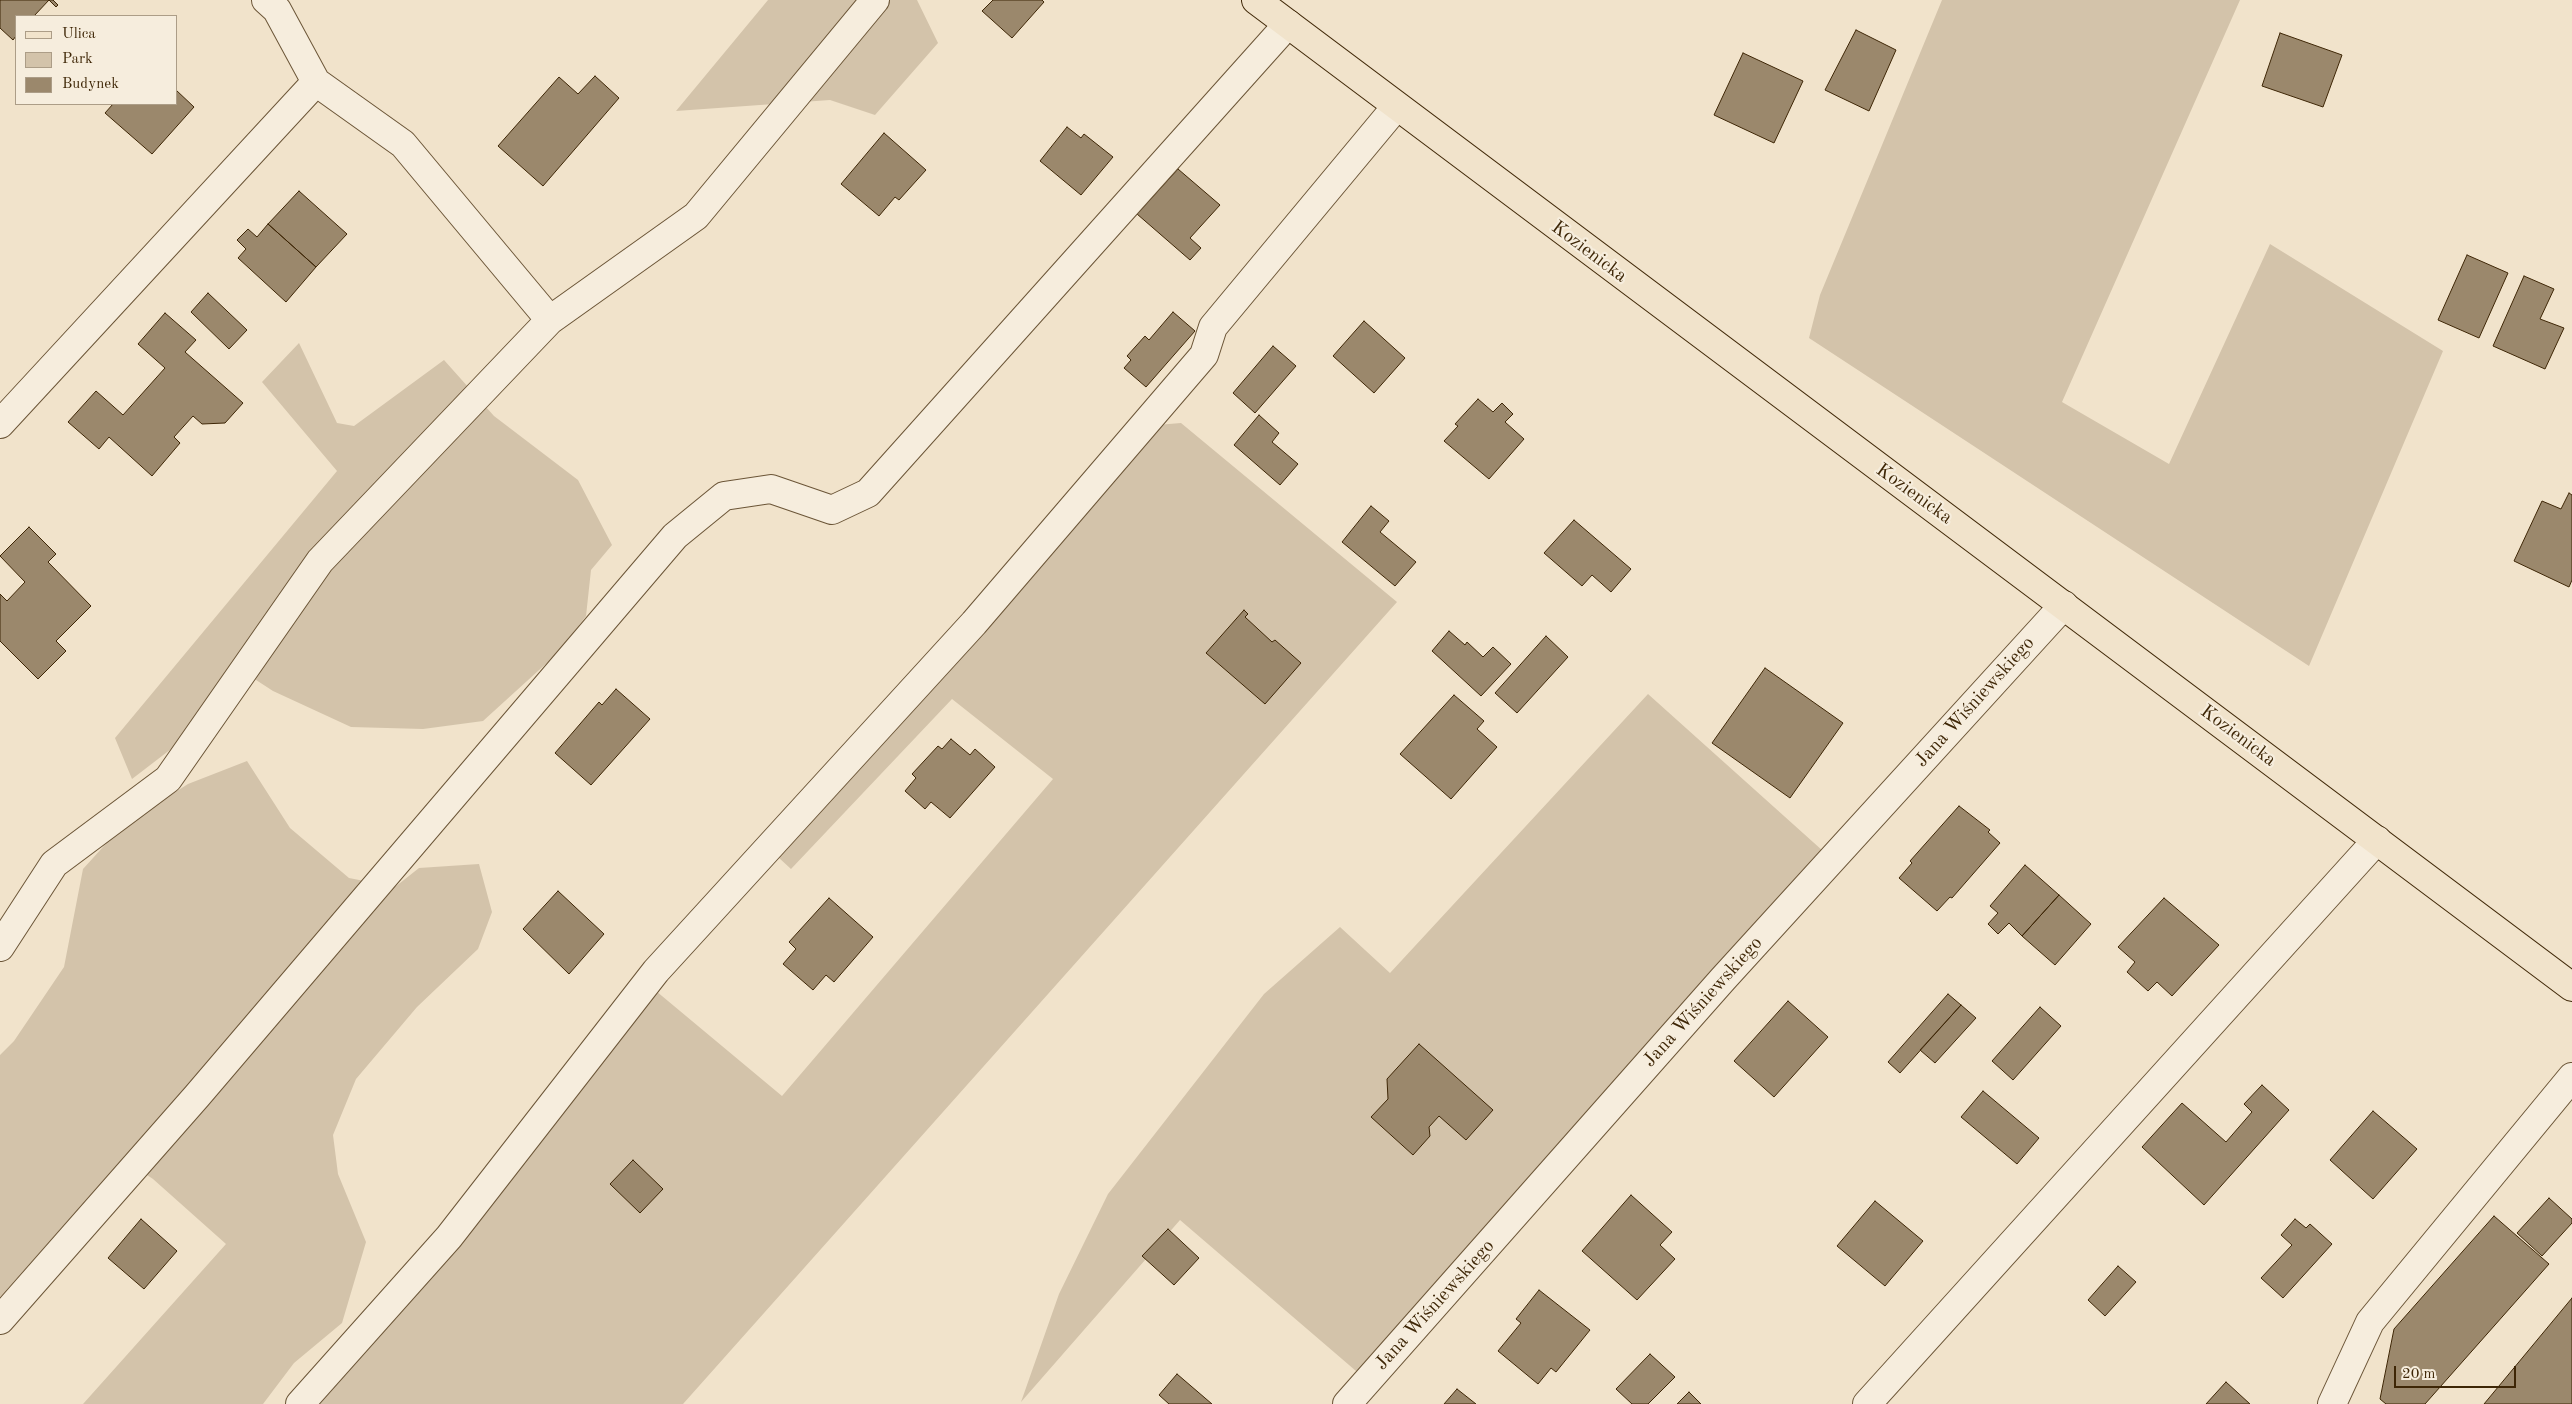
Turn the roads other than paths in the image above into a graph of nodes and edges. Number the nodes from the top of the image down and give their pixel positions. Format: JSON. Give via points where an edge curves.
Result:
{"nodes":[{"id":1,"x":266,"y":0,"type":"edge"},
{"id":2,"x":875,"y":0,"type":"edge"},
{"id":3,"x":1256,"y":0,"type":"edge"},
{"id":4,"x":1288,"y":24,"type":"junction"},
{"id":5,"x":316,"y":82,"type":"junction"},
{"id":6,"x":1396,"y":107,"type":"junction"},
{"id":7,"x":550,"y":320,"type":"junction"},
{"id":8,"x":0,"y":424,"type":"edge"},
{"id":9,"x":2064,"y":604,"type":"junction"},
{"id":10,"x":2377,"y":840,"type":"junction"},
{"id":11,"x":0,"y":947,"type":"edge"},
{"id":12,"x":2572,"y":987,"type":"edge"},
{"id":13,"x":2572,"y":1077,"type":"edge"},
{"id":14,"x":0,"y":1320,"type":"edge"},
{"id":15,"x":300,"y":1404,"type":"edge"},
{"id":16,"x":1347,"y":1404,"type":"edge"},
{"id":17,"x":1867,"y":1404,"type":"edge"},
{"id":18,"x":2332,"y":1404,"type":"edge"}],
"edges":[{"from":1,"to":5,"type":"street","via":[[277,10]]},
{"from":2,"to":7,"type":"street","via":[[696,216]]},
{"from":3,"to":4,"type":"main road","name":"Kozienicka"},
{"from":4,"to":6,"type":"main road","name":"Kozienicka"},
{"from":4,"to":14,"type":"street","via":[[868,493],[832,510],[771,489],[724,496],[676,536],[204,1088]]},
{"from":5,"to":7,"type":"street","via":[[402,144]]},
{"from":5,"to":8,"type":"street"},
{"from":6,"to":9,"type":"main road","name":"Kozienicka"},
{"from":6,"to":15,"type":"street","via":[[1213,327],[1204,354],[974,623],[656,971],[449,1237]]},
{"from":7,"to":11,"type":"street","via":[[320,561],[168,778],[54,864]]},
{"from":9,"to":10,"type":"main road","name":"Kozienicka"},
{"from":9,"to":16,"type":"street","name":"Jana Wiśniewskiego","via":[[1723,979]]},
{"from":10,"to":12,"type":"main road","name":"Kozienicka"},
{"from":10,"to":17,"type":"street"},
{"from":13,"to":18,"type":"street","via":[[2370,1322]]}]}
